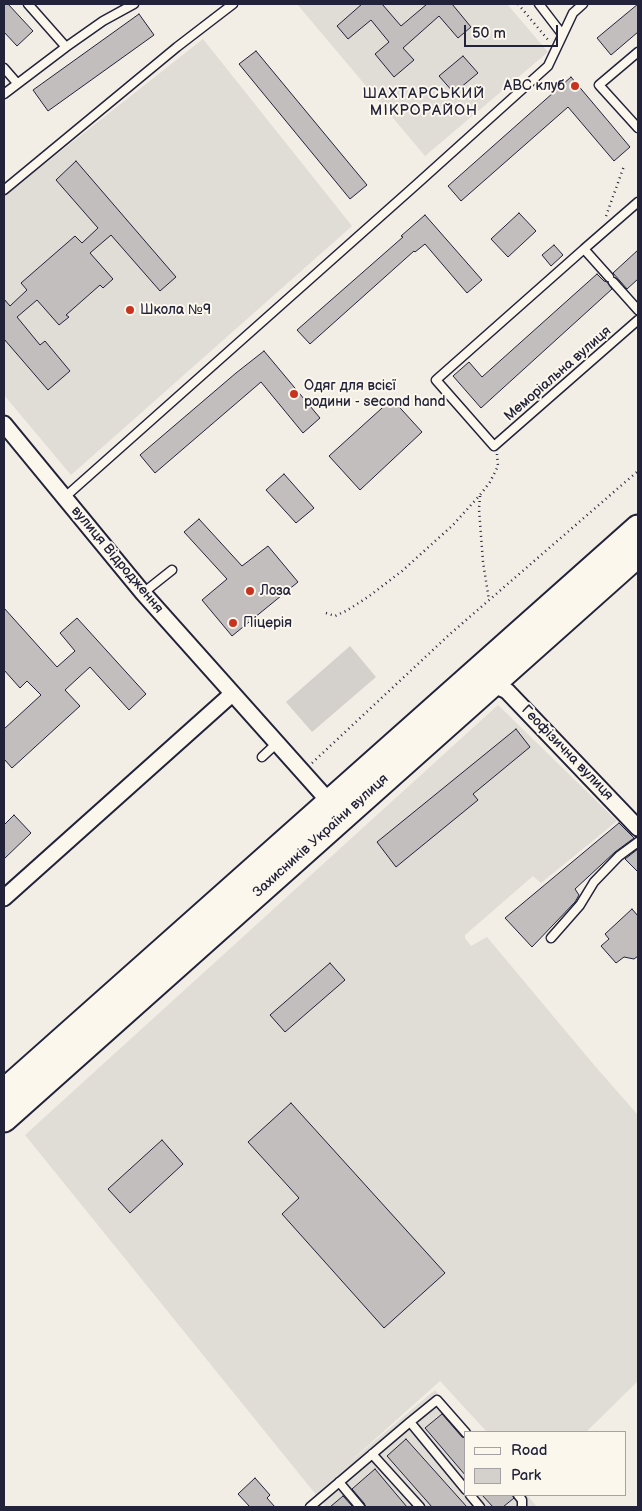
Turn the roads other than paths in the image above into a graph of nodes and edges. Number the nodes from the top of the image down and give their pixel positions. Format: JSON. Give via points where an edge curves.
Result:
{"nodes":[{"id":1,"x":28,"y":4,"type":"edge"},
{"id":2,"x":134,"y":4,"type":"edge"},
{"id":3,"x":233,"y":4,"type":"edge"},
{"id":4,"x":539,"y":4,"type":"edge"},
{"id":5,"x":583,"y":4,"type":"edge"},
{"id":6,"x":562,"y":34,"type":"junction"},
{"id":7,"x":66,"y":48,"type":"junction"},
{"id":8,"x":638,"y":52,"type":"edge"},
{"id":9,"x":4,"y":68,"type":"edge"},
{"id":10,"x":18,"y":83,"type":"junction"},
{"id":11,"x":4,"y":94,"type":"edge"},
{"id":12,"x":637,"y":124,"type":"edge"},
{"id":13,"x":4,"y":190,"type":"edge"},
{"id":14,"x":638,"y":202,"type":"edge"},
{"id":15,"x":584,"y":249,"type":"junction"},
{"id":16,"x":638,"y":310,"type":"edge"},
{"id":17,"x":638,"y":320,"type":"edge"},
{"id":18,"x":4,"y":424,"type":"edge"},
{"id":19,"x":65,"y":497,"type":"junction"},
{"id":20,"x":638,"y":528,"type":"edge"},
{"id":21,"x":638,"y":554,"type":"edge"},
{"id":22,"x":172,"y":570,"type":"dead end"},
{"id":23,"x":143,"y":593,"type":"junction"},
{"id":24,"x":492,"y":684,"type":"junction"},
{"id":25,"x":232,"y":694,"type":"junction"},
{"id":26,"x":278,"y":743,"type":"junction"},
{"id":27,"x":262,"y":757,"type":"dead end"},
{"id":28,"x":336,"y":810,"type":"junction"},
{"id":29,"x":638,"y":828,"type":"edge"},
{"id":30,"x":638,"y":842,"type":"edge"},
{"id":31,"x":4,"y":898,"type":"edge"},
{"id":32,"x":551,"y":938,"type":"dead end"},
{"id":33,"x":4,"y":1091,"type":"edge"},
{"id":34,"x":4,"y":1119,"type":"edge"},
{"id":35,"x":410,"y":1422,"type":"junction"},
{"id":36,"x":464,"y":1431,"type":"edge"},
{"id":37,"x":372,"y":1454,"type":"junction"},
{"id":38,"x":339,"y":1482,"type":"junction"},
{"id":39,"x":464,"y":1488,"type":"edge"},
{"id":40,"x":471,"y":1496,"type":"edge"},
{"id":41,"x":310,"y":1507,"type":"edge"},
{"id":42,"x":360,"y":1507,"type":"edge"},
{"id":43,"x":420,"y":1507,"type":"edge"},
{"id":44,"x":480,"y":1507,"type":"edge"}],
"edges":[{"from":1,"to":7,"type":"lane"},
{"from":2,"to":7,"type":"lane","via":[[103,21]]},
{"from":3,"to":13,"type":"lane","via":[[176,47]]},
{"from":4,"to":6,"type":"lane"},
{"from":5,"to":6,"type":"lane","via":[[573,13]]},
{"from":6,"to":19,"type":"lane","via":[[548,66]]},
{"from":7,"to":10,"type":"lane"},
{"from":8,"to":12,"type":"lane","via":[[599,85]]},
{"from":9,"to":10,"type":"lane"},
{"from":10,"to":11,"type":"lane"},
{"from":14,"to":15,"type":"lane"},
{"from":15,"to":16,"type":"lane"},
{"from":15,"to":17,"type":"lane","name":"Меморіальна вулиця","via":[[436,380],[494,446]]},
{"from":18,"to":19,"type":"street","name":"вулиця Відродження"},
{"from":19,"to":23,"type":"street","name":"вулиця Відродження"},
{"from":20,"to":28,"type":"highway","name":"Захисників України вулиця"},
{"from":21,"to":24,"type":"highway","name":"Захисників України вулиця"},
{"from":22,"to":23,"type":"lane"},
{"from":23,"to":25,"type":"street","name":"вулиця Відродження"},
{"from":24,"to":28,"type":"highway","name":"Захисників України вулиця"},
{"from":24,"to":29,"type":"street","name":"Геофізична вулиця","via":[[507,691]]},
{"from":25,"to":26,"type":"street","name":"вулиця Відродження"},
{"from":25,"to":31,"type":"street"},
{"from":26,"to":27,"type":"lane"},
{"from":26,"to":28,"type":"street","name":"вулиця Відродження"},
{"from":28,"to":33,"type":"highway","name":"Захисників України вулиця"},
{"from":28,"to":34,"type":"highway","name":"Захисників України вулиця"},
{"from":30,"to":32,"type":"lane","via":[[594,882],[580,905]]},
{"from":35,"to":36,"type":"lane","via":[[437,1400]]},
{"from":35,"to":37,"type":"lane"},
{"from":35,"to":39,"type":"lane"},
{"from":37,"to":38,"type":"lane"},
{"from":37,"to":43,"type":"lane"},
{"from":38,"to":41,"type":"lane"},
{"from":38,"to":42,"type":"lane"},
{"from":40,"to":44,"type":"lane"}]}
